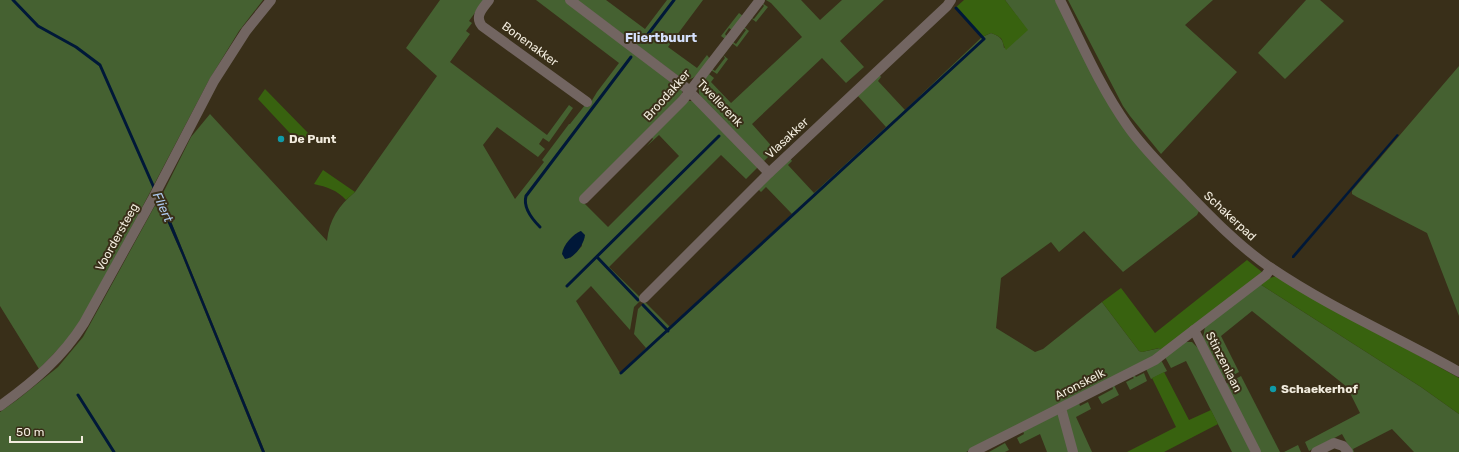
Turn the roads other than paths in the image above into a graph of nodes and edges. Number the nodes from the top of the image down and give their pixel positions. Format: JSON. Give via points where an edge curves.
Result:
{"nodes":[{"id":1,"x":271,"y":0,"type":"edge"},
{"id":2,"x":489,"y":0,"type":"edge"},
{"id":3,"x":570,"y":0,"type":"edge"},
{"id":4,"x":760,"y":0,"type":"edge"},
{"id":5,"x":951,"y":0,"type":"edge"},
{"id":6,"x":1060,"y":0,"type":"edge"},
{"id":7,"x":691,"y":92,"type":"junction"},
{"id":8,"x":587,"y":102,"type":"dead end"},
{"id":9,"x":769,"y":173,"type":"junction"},
{"id":10,"x":584,"y":199,"type":"dead end"},
{"id":11,"x":1271,"y":268,"type":"junction"},
{"id":12,"x":644,"y":298,"type":"dead end"},
{"id":13,"x":1194,"y":330,"type":"junction"},
{"id":14,"x":1459,"y":372,"type":"edge"},
{"id":15,"x":0,"y":406,"type":"edge"},
{"id":16,"x":1061,"y":408,"type":"junction"},
{"id":17,"x":973,"y":452,"type":"edge"},
{"id":18,"x":1073,"y":452,"type":"edge"},
{"id":19,"x":1256,"y":452,"type":"edge"},
{"id":20,"x":1316,"y":452,"type":"edge"},
{"id":21,"x":1348,"y":452,"type":"edge"}],
"edges":[{"from":1,"to":15,"type":"street","name":"Voordersteeg","via":[[246,31],[214,81],[152,200],[74,339],[58,358]]},
{"from":2,"to":8,"type":"street","name":"Bonenakker","via":[[479,15],[482,26]]},
{"from":3,"to":7,"type":"street","name":"Twellerenk"},
{"from":4,"to":7,"type":"street","name":"Broodakker"},
{"from":5,"to":9,"type":"street","name":"Vlasakker"},
{"from":6,"to":11,"type":"street","name":"Schakerpad","via":[[1115,108],[1138,141],[1207,213]]},
{"from":7,"to":9,"type":"street","name":"Twellerenk"},
{"from":7,"to":10,"type":"street","name":"Broodakker"},
{"from":9,"to":12,"type":"street","name":"Vlasakker"},
{"from":11,"to":13,"type":"street","name":"Stinzenlaan","via":[[1266,275]]},
{"from":11,"to":14,"type":"street","name":"Schakerpad","via":[[1313,294]]},
{"from":13,"to":16,"type":"street","name":"Aronskelk","via":[[1155,360]]},
{"from":13,"to":19,"type":"street","name":"Stinzenlaan"},
{"from":16,"to":17,"type":"street","name":"Aronskelk"},
{"from":16,"to":18,"type":"street"},
{"from":20,"to":21,"type":"street","via":[[1334,443],[1344,446]]}]}
